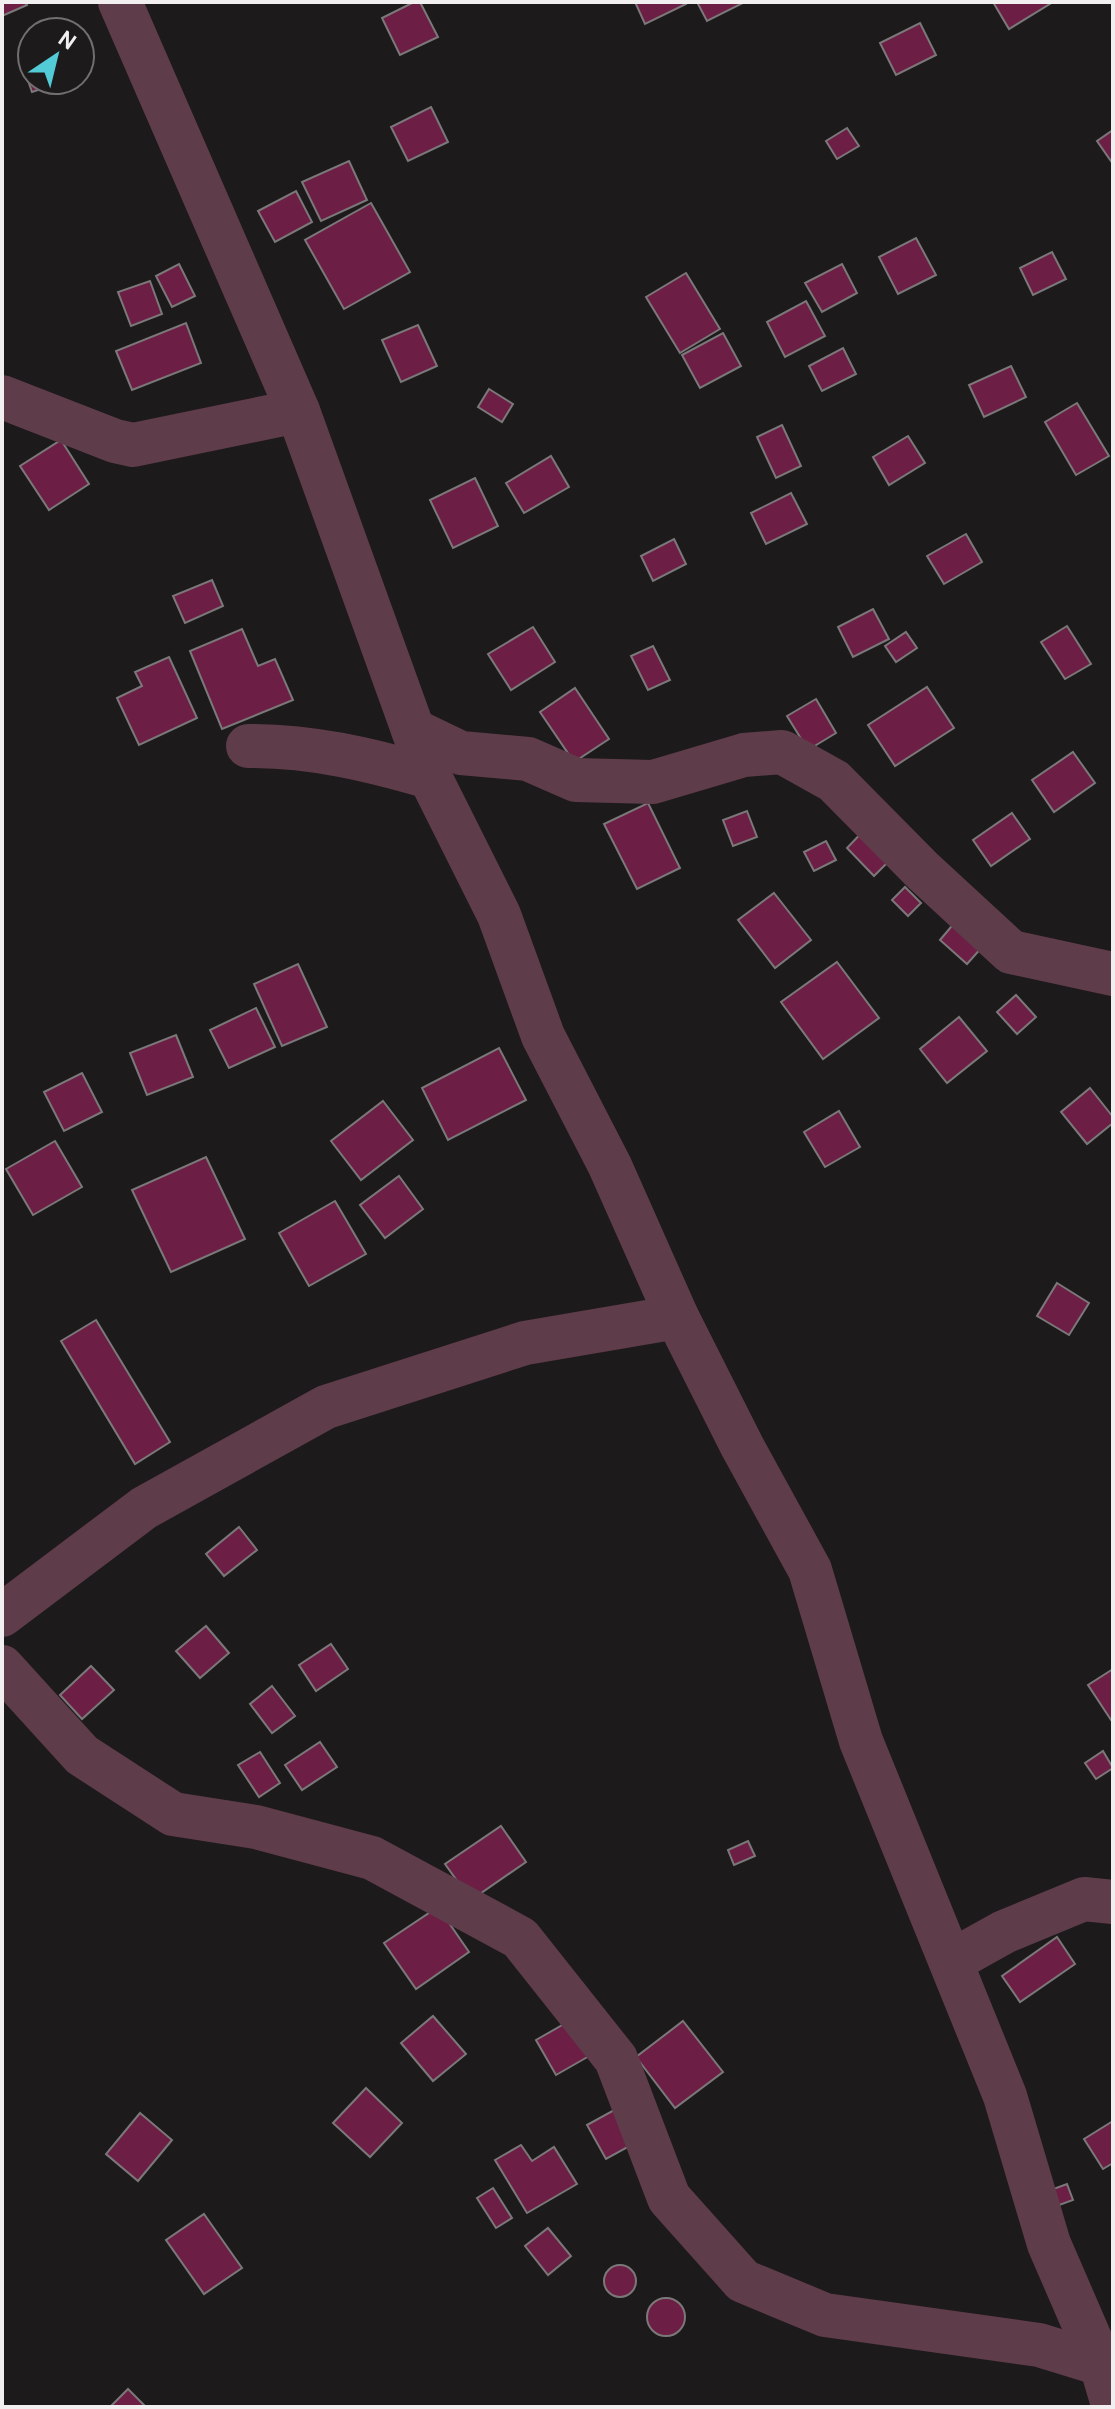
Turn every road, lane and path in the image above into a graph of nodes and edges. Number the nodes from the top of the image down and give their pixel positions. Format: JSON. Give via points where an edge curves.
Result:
{"nodes":[{"id":1,"x":120,"y":2,"type":"edge"},
{"id":2,"x":2,"y":397,"type":"edge"},
{"id":3,"x":298,"y":411,"type":"junction"},
{"id":4,"x":413,"y":730,"type":"junction"},
{"id":5,"x":248,"y":746,"type":"dead end"},
{"id":6,"x":430,"y":777,"type":"junction"},
{"id":7,"x":1113,"y":974,"type":"edge"},
{"id":8,"x":677,"y":1317,"type":"junction"},
{"id":9,"x":2,"y":1615,"type":"edge"},
{"id":10,"x":2,"y":1667,"type":"edge"},
{"id":11,"x":1113,"y":1902,"type":"edge"},
{"id":12,"x":952,"y":1961,"type":"junction"},
{"id":13,"x":1109,"y":2382,"type":"edge"}],
"edges":[{"from":1,"to":3,"type":"street"},
{"from":2,"to":3,"type":"street","via":[[133,445]]},
{"from":3,"to":4,"type":"street"},
{"from":4,"to":6,"type":"street"},
{"from":4,"to":7,"type":"street","via":[[461,753],[528,759],[576,780],[653,782],[744,755],[782,752],[834,781],[1011,952]]},
{"from":5,"to":6,"type":"street","via":[[296,746]]},
{"from":6,"to":8,"type":"street","via":[[499,915],[543,1036],[610,1166]]},
{"from":8,"to":9,"type":"street","via":[[525,1343],[326,1407],[144,1508]]},
{"from":8,"to":12,"type":"street","via":[[810,1570],[861,1741]]},
{"from":10,"to":13,"type":"street","via":[[82,1755],[173,1814],[256,1827],[372,1858],[520,1938],[616,2059],[669,2198],[743,2281],[825,2315],[1039,2345]]},
{"from":11,"to":12,"type":"street","via":[[1084,1899],[1004,1932]]},
{"from":12,"to":13,"type":"street","via":[[1005,2096],[1049,2244]]}]}
